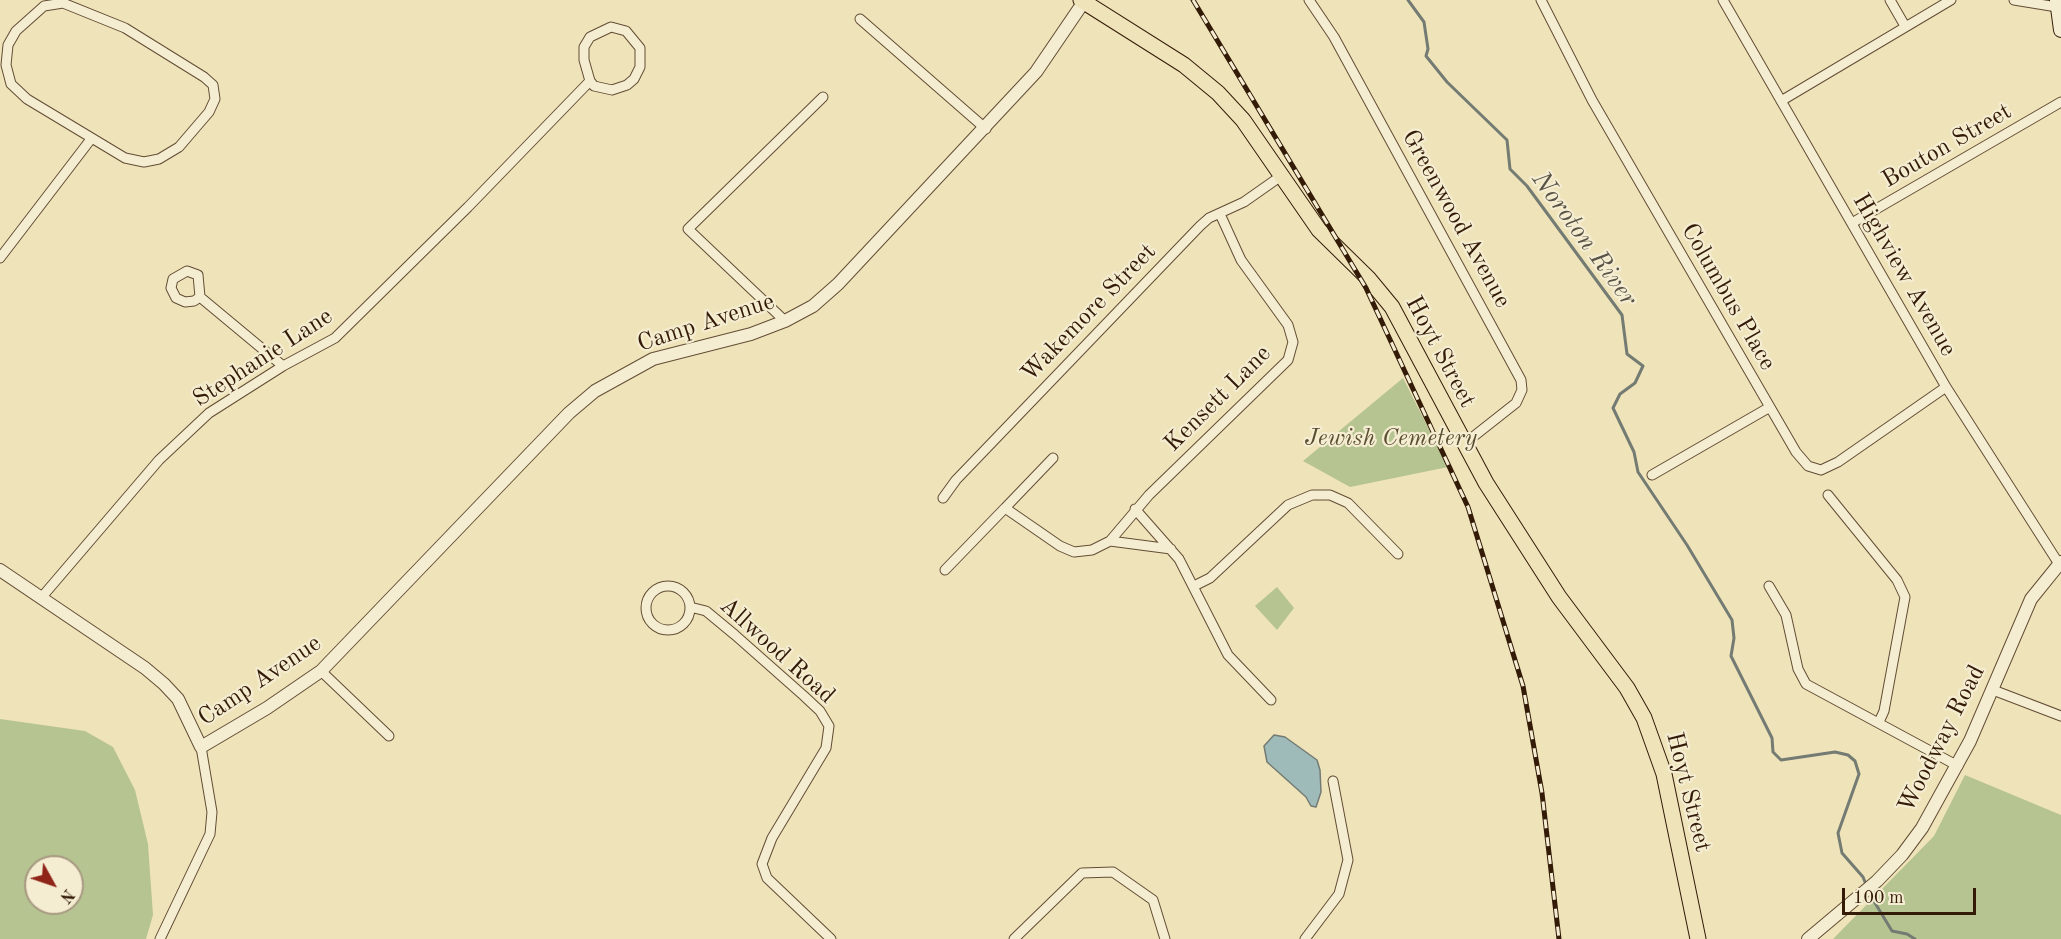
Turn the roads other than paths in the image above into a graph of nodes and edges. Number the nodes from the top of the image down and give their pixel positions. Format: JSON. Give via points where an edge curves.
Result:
{"nodes":[{"id":1,"x":1084,"y":0,"type":"edge"},
{"id":2,"x":1309,"y":0,"type":"edge"},
{"id":3,"x":1541,"y":0,"type":"edge"},
{"id":4,"x":1723,"y":0,"type":"edge"},
{"id":5,"x":1890,"y":0,"type":"edge"},
{"id":6,"x":1951,"y":0,"type":"edge"},
{"id":7,"x":2014,"y":0,"type":"edge"},
{"id":8,"x":2057,"y":3,"type":"edge"},
{"id":9,"x":860,"y":19,"type":"dead end"},
{"id":10,"x":1905,"y":26,"type":"junction"},
{"id":11,"x":2061,"y":30,"type":"edge"},
{"id":12,"x":590,"y":81,"type":"junction"},
{"id":13,"x":823,"y":97,"type":"dead end"},
{"id":14,"x":1781,"y":101,"type":"junction"},
{"id":15,"x":2061,"y":102,"type":"edge"},
{"id":16,"x":986,"y":129,"type":"junction"},
{"id":17,"x":91,"y":139,"type":"junction"},
{"id":18,"x":1281,"y":176,"type":"junction"},
{"id":19,"x":1220,"y":214,"type":"junction"},
{"id":20,"x":1852,"y":223,"type":"junction"},
{"id":21,"x":0,"y":258,"type":"edge"},
{"id":22,"x":200,"y":297,"type":"dead end"},
{"id":23,"x":785,"y":321,"type":"junction"},
{"id":24,"x":284,"y":366,"type":"junction"},
{"id":25,"x":1946,"y":387,"type":"junction"},
{"id":26,"x":1770,"y":407,"type":"junction"},
{"id":27,"x":1464,"y":444,"type":"junction"},
{"id":28,"x":1053,"y":458,"type":"dead end"},
{"id":29,"x":1652,"y":475,"type":"dead end"},
{"id":30,"x":1828,"y":495,"type":"dead end"},
{"id":31,"x":943,"y":498,"type":"dead end"},
{"id":32,"x":1005,"y":508,"type":"junction"},
{"id":33,"x":1135,"y":509,"type":"junction"},
{"id":34,"x":1110,"y":541,"type":"junction"},
{"id":35,"x":1171,"y":549,"type":"junction"},
{"id":36,"x":1398,"y":554,"type":"dead end"},
{"id":37,"x":2060,"y":563,"type":"edge"},
{"id":38,"x":0,"y":570,"type":"edge"},
{"id":39,"x":945,"y":570,"type":"dead end"},
{"id":40,"x":1194,"y":586,"type":"junction"},
{"id":41,"x":1769,"y":586,"type":"dead end"},
{"id":42,"x":41,"y":598,"type":"junction"},
{"id":43,"x":690,"y":607,"type":"junction"},
{"id":44,"x":321,"y":671,"type":"junction"},
{"id":45,"x":1993,"y":690,"type":"junction"},
{"id":46,"x":1270,"y":700,"type":"dead end"},
{"id":47,"x":2061,"y":716,"type":"edge"},
{"id":48,"x":1879,"y":722,"type":"junction"},
{"id":49,"x":389,"y":736,"type":"dead end"},
{"id":50,"x":201,"y":747,"type":"junction"},
{"id":51,"x":1958,"y":766,"type":"junction"},
{"id":52,"x":1334,"y":781,"type":"dead end"},
{"id":53,"x":160,"y":939,"type":"edge"},
{"id":54,"x":831,"y":939,"type":"edge"},
{"id":55,"x":1014,"y":939,"type":"edge"},
{"id":56,"x":1165,"y":939,"type":"edge"},
{"id":57,"x":1305,"y":939,"type":"edge"},
{"id":58,"x":1698,"y":939,"type":"edge"},
{"id":59,"x":1808,"y":939,"type":"edge"}],
"edges":[{"from":1,"to":16,"type":"street","name":"Camp Avenue","via":[[1036,72]]},
{"from":1,"to":18,"type":"main road","name":"Hoyt Street","via":[[1205,81],[1242,120]]},
{"from":2,"to":27,"type":"street","name":"Greenwood Avenue","via":[[1334,37],[1521,380],[1522,390],[1516,403]]},
{"from":3,"to":26,"type":"street","name":"Columbus Place","via":[[1587,91]]},
{"from":4,"to":14,"type":"street","name":"Highview Avenue"},
{"from":5,"to":10,"type":"street"},
{"from":6,"to":10,"type":"street"},
{"from":7,"to":8,"type":"street"},
{"from":8,"to":11,"type":"main road"},
{"from":9,"to":16,"type":"street"},
{"from":10,"to":14,"type":"street"},
{"from":12,"to":12,"type":"street","via":[[584,60],[587,41],[603,29],[616,27],[626,31],[640,48],[640,67],[634,79],[612,90],[594,86]]},
{"from":12,"to":24,"type":"street","name":"Stephanie Lane","via":[[366,310],[335,338]]},
{"from":13,"to":23,"type":"street","via":[[688,229]]},
{"from":14,"to":20,"type":"street","name":"Highview Avenue"},
{"from":15,"to":20,"type":"street","name":"Bouton Street"},
{"from":16,"to":23,"type":"street","name":"Camp Avenue","via":[[838,284],[813,306]]},
{"from":17,"to":17,"type":"street","via":[[27,99],[11,84],[6,65],[8,45],[16,31],[44,6],[63,3],[125,28],[213,85],[215,99],[209,112],[179,147],[159,159],[144,162],[125,158]]},
{"from":17,"to":21,"type":"street"},
{"from":18,"to":19,"type":"street","name":"Wakemore Street"},
{"from":18,"to":27,"type":"main road","name":"Hoyt Street","via":[[1327,240],[1392,307]]},
{"from":19,"to":31,"type":"street","name":"Wakemore Street","via":[[1191,234]]},
{"from":19,"to":33,"type":"street","name":"Kensett Lane","via":[[1241,260],[1288,325],[1293,350],[1281,368]]},
{"from":20,"to":25,"type":"street","name":"Highview Avenue"},
{"from":22,"to":24,"type":"street"},
{"from":23,"to":44,"type":"street","name":"Camp Avenue","via":[[751,334],[652,359],[595,391],[569,413]]},
{"from":24,"to":42,"type":"street","name":"Stephanie Lane","via":[[209,413],[159,460]]},
{"from":25,"to":26,"type":"street","name":"Columbus Place","via":[[1821,470],[1808,466],[1796,452]]},
{"from":25,"to":37,"type":"street","name":"Highview Avenue"},
{"from":26,"to":29,"type":"street"},
{"from":27,"to":58,"type":"main road","name":"Hoyt Street","via":[[1537,562],[1644,718],[1664,774]]},
{"from":28,"to":32,"type":"street"},
{"from":30,"to":48,"type":"street","via":[[1897,580],[1905,597]]},
{"from":32,"to":34,"type":"street","via":[[1074,552],[1092,550]]},
{"from":32,"to":39,"type":"street"},
{"from":33,"to":34,"type":"street","name":"Kensett Lane"},
{"from":33,"to":35,"type":"street"},
{"from":34,"to":35,"type":"street"},
{"from":35,"to":40,"type":"street"},
{"from":36,"to":40,"type":"street","via":[[1348,503],[1319,493],[1288,505],[1210,578]]},
{"from":37,"to":45,"type":"street","name":"Woodway Road","via":[[2031,598]]},
{"from":38,"to":42,"type":"street"},
{"from":40,"to":46,"type":"street","via":[[1228,655]]},
{"from":41,"to":48,"type":"street","via":[[1786,615],[1802,678],[1818,691]]},
{"from":42,"to":50,"type":"street","via":[[164,684],[178,699]]},
{"from":43,"to":43,"type":"street","name":"Allwood Road","via":[[685,593],[664,586],[648,597],[645,610],[656,627],[669,630],[682,625]]},
{"from":43,"to":54,"type":"street","name":"Allwood Road","via":[[706,611],[735,635],[820,711],[829,726],[825,748],[772,838],[762,864],[767,878]]},
{"from":44,"to":49,"type":"street"},
{"from":44,"to":50,"type":"street","name":"Camp Avenue"},
{"from":45,"to":47,"type":"street"},
{"from":45,"to":51,"type":"street","name":"Woodway Road"},
{"from":48,"to":51,"type":"street"},
{"from":50,"to":53,"type":"street","via":[[212,812],[210,834]]},
{"from":51,"to":59,"type":"street","name":"Woodway Road","via":[[1916,836],[1872,885]]},
{"from":52,"to":57,"type":"street","via":[[1348,860],[1339,894]]},
{"from":55,"to":56,"type":"street","via":[[1082,873],[1113,872],[1153,900]]}]}
